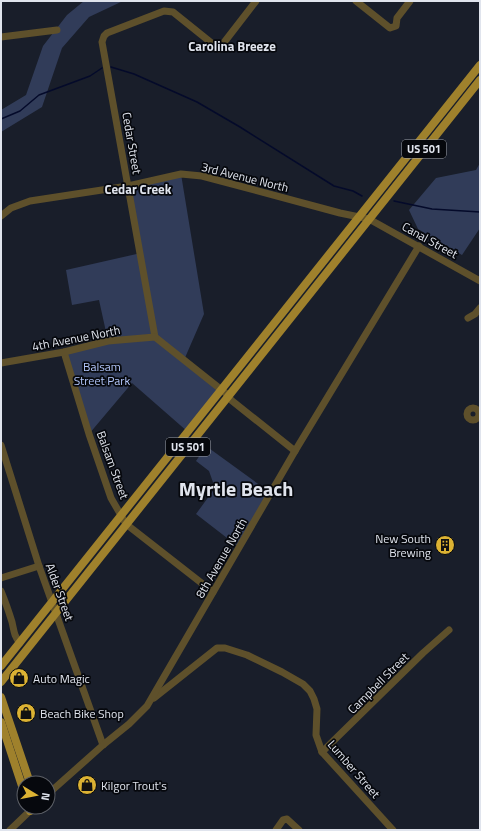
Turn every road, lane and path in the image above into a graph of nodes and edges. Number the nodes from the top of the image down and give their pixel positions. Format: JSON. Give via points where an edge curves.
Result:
{"nodes":[{"id":1,"x":256,"y":1,"type":"edge"},
{"id":2,"x":356,"y":1,"type":"edge"},
{"id":3,"x":410,"y":1,"type":"edge"},
{"id":4,"x":57,"y":30,"type":"dead end"},
{"id":5,"x":1,"y":37,"type":"edge"},
{"id":6,"x":480,"y":65,"type":"edge"},
{"id":7,"x":480,"y":80,"type":"edge"},
{"id":8,"x":128,"y":186,"type":"junction"},
{"id":9,"x":1,"y":216,"type":"edge"},
{"id":10,"x":360,"y":217,"type":"junction"},
{"id":11,"x":369,"y":219,"type":"junction"},
{"id":12,"x":419,"y":246,"type":"junction"},
{"id":13,"x":480,"y":281,"type":"edge"},
{"id":14,"x":480,"y":308,"type":"edge"},
{"id":15,"x":468,"y":318,"type":"dead end"},
{"id":16,"x":155,"y":337,"type":"junction"},
{"id":17,"x":64,"y":352,"type":"junction"},
{"id":18,"x":1,"y":363,"type":"edge"},
{"id":19,"x":221,"y":390,"type":"junction"},
{"id":20,"x":228,"y":396,"type":"junction"},
{"id":21,"x":1,"y":445,"type":"edge"},
{"id":22,"x":296,"y":451,"type":"junction"},
{"id":23,"x":121,"y":516,"type":"junction"},
{"id":24,"x":126,"y":524,"type":"junction"},
{"id":25,"x":39,"y":566,"type":"junction"},
{"id":26,"x":1,"y":578,"type":"edge"},
{"id":27,"x":1,"y":591,"type":"edge"},
{"id":28,"x":213,"y":592,"type":"junction"},
{"id":29,"x":53,"y":602,"type":"junction"},
{"id":30,"x":56,"y":612,"type":"junction"},
{"id":31,"x":449,"y":630,"type":"dead end"},
{"id":32,"x":20,"y":643,"type":"junction"},
{"id":33,"x":1,"y":666,"type":"edge"},
{"id":34,"x":1,"y":682,"type":"edge"},
{"id":35,"x":1,"y":696,"type":"edge"},
{"id":36,"x":150,"y":701,"type":"junction"},
{"id":37,"x":1,"y":722,"type":"edge"},
{"id":38,"x":103,"y":745,"type":"junction"},
{"id":39,"x":322,"y":752,"type":"junction"},
{"id":40,"x":18,"y":775,"type":"edge"},
{"id":41,"x":27,"y":775,"type":"edge"},
{"id":42,"x":56,"y":787,"type":"edge"},
{"id":43,"x":24,"y":815,"type":"edge"},
{"id":44,"x":10,"y":830,"type":"edge"},
{"id":45,"x":276,"y":830,"type":"edge"},
{"id":46,"x":299,"y":830,"type":"edge"},
{"id":47,"x":393,"y":830,"type":"edge"}],
"edges":[{"from":1,"to":8,"type":"street","name":"Cedar Street","via":[[219,49],[173,12],[164,12],[104,36],[102,42]]},
{"from":2,"to":3,"type":"street","via":[[390,28],[396,26],[397,18]]},
{"from":4,"to":5,"type":"street"},
{"from":6,"to":10,"type":"main road","number":"US 501"},
{"from":7,"to":11,"type":"main road","number":"US 501"},
{"from":8,"to":9,"type":"street","name":"3rd Avenue North","via":[[30,201],[11,208]]},
{"from":8,"to":10,"type":"street","name":"3rd Avenue North","via":[[181,174],[202,176]]},
{"from":8,"to":16,"type":"street","name":"Cedar Street"},
{"from":10,"to":11,"type":"street","name":"3rd Avenue North"},
{"from":10,"to":19,"type":"main road","number":"US 501"},
{"from":11,"to":12,"type":"street","name":"Canal Street"},
{"from":11,"to":20,"type":"main road","number":"US 501"},
{"from":12,"to":13,"type":"street","name":"Canal Street"},
{"from":12,"to":22,"type":"street","name":"8th Avenue North"},
{"from":14,"to":15,"type":"street"},
{"from":16,"to":17,"type":"street","name":"4th Avenue North","via":[[108,341]]},
{"from":16,"to":19,"type":"street"},
{"from":17,"to":18,"type":"street","name":"4th Avenue North"},
{"from":17,"to":23,"type":"street","name":"Balsam Street","via":[[111,498]]},
{"from":19,"to":20,"type":"street"},
{"from":19,"to":23,"type":"main road","number":"US 501"},
{"from":20,"to":22,"type":"street"},
{"from":20,"to":24,"type":"main road","number":"US 501"},
{"from":21,"to":25,"type":"street","name":"Alder Street"},
{"from":22,"to":28,"type":"street","name":"8th Avenue North"},
{"from":23,"to":24,"type":"street","name":"Balsam Street"},
{"from":23,"to":29,"type":"main road","number":"US 501"},
{"from":24,"to":28,"type":"street","name":"Balsam Street"},
{"from":24,"to":30,"type":"main road","number":"US 501"},
{"from":25,"to":26,"type":"street"},
{"from":25,"to":29,"type":"street","name":"Alder Street"},
{"from":27,"to":32,"type":"street","via":[[13,631]]},
{"from":28,"to":36,"type":"street","name":"8th Avenue North"},
{"from":29,"to":30,"type":"street","name":"Alder Street"},
{"from":29,"to":32,"type":"main road","number":"US 501"},
{"from":30,"to":34,"type":"main road","number":"US 501"},
{"from":30,"to":38,"type":"street","name":"Alder Street"},
{"from":31,"to":39,"type":"street","name":"Campbell Street"},
{"from":32,"to":33,"type":"main road","number":"US 501"},
{"from":35,"to":41,"type":"main road"},
{"from":36,"to":38,"type":"street","name":"8th Avenue North","via":[[129,724]]},
{"from":36,"to":39,"type":"street","name":"Lumber Street","via":[[217,648],[225,648],[247,655],[282,672],[310,691],[317,709],[316,735]]},
{"from":37,"to":40,"type":"main road"},
{"from":38,"to":42,"type":"street","name":"8th Avenue North"},
{"from":39,"to":47,"type":"street","name":"Lumber Street"},
{"from":43,"to":44,"type":"street"},
{"from":45,"to":46,"type":"street","via":[[287,818]]}]}
